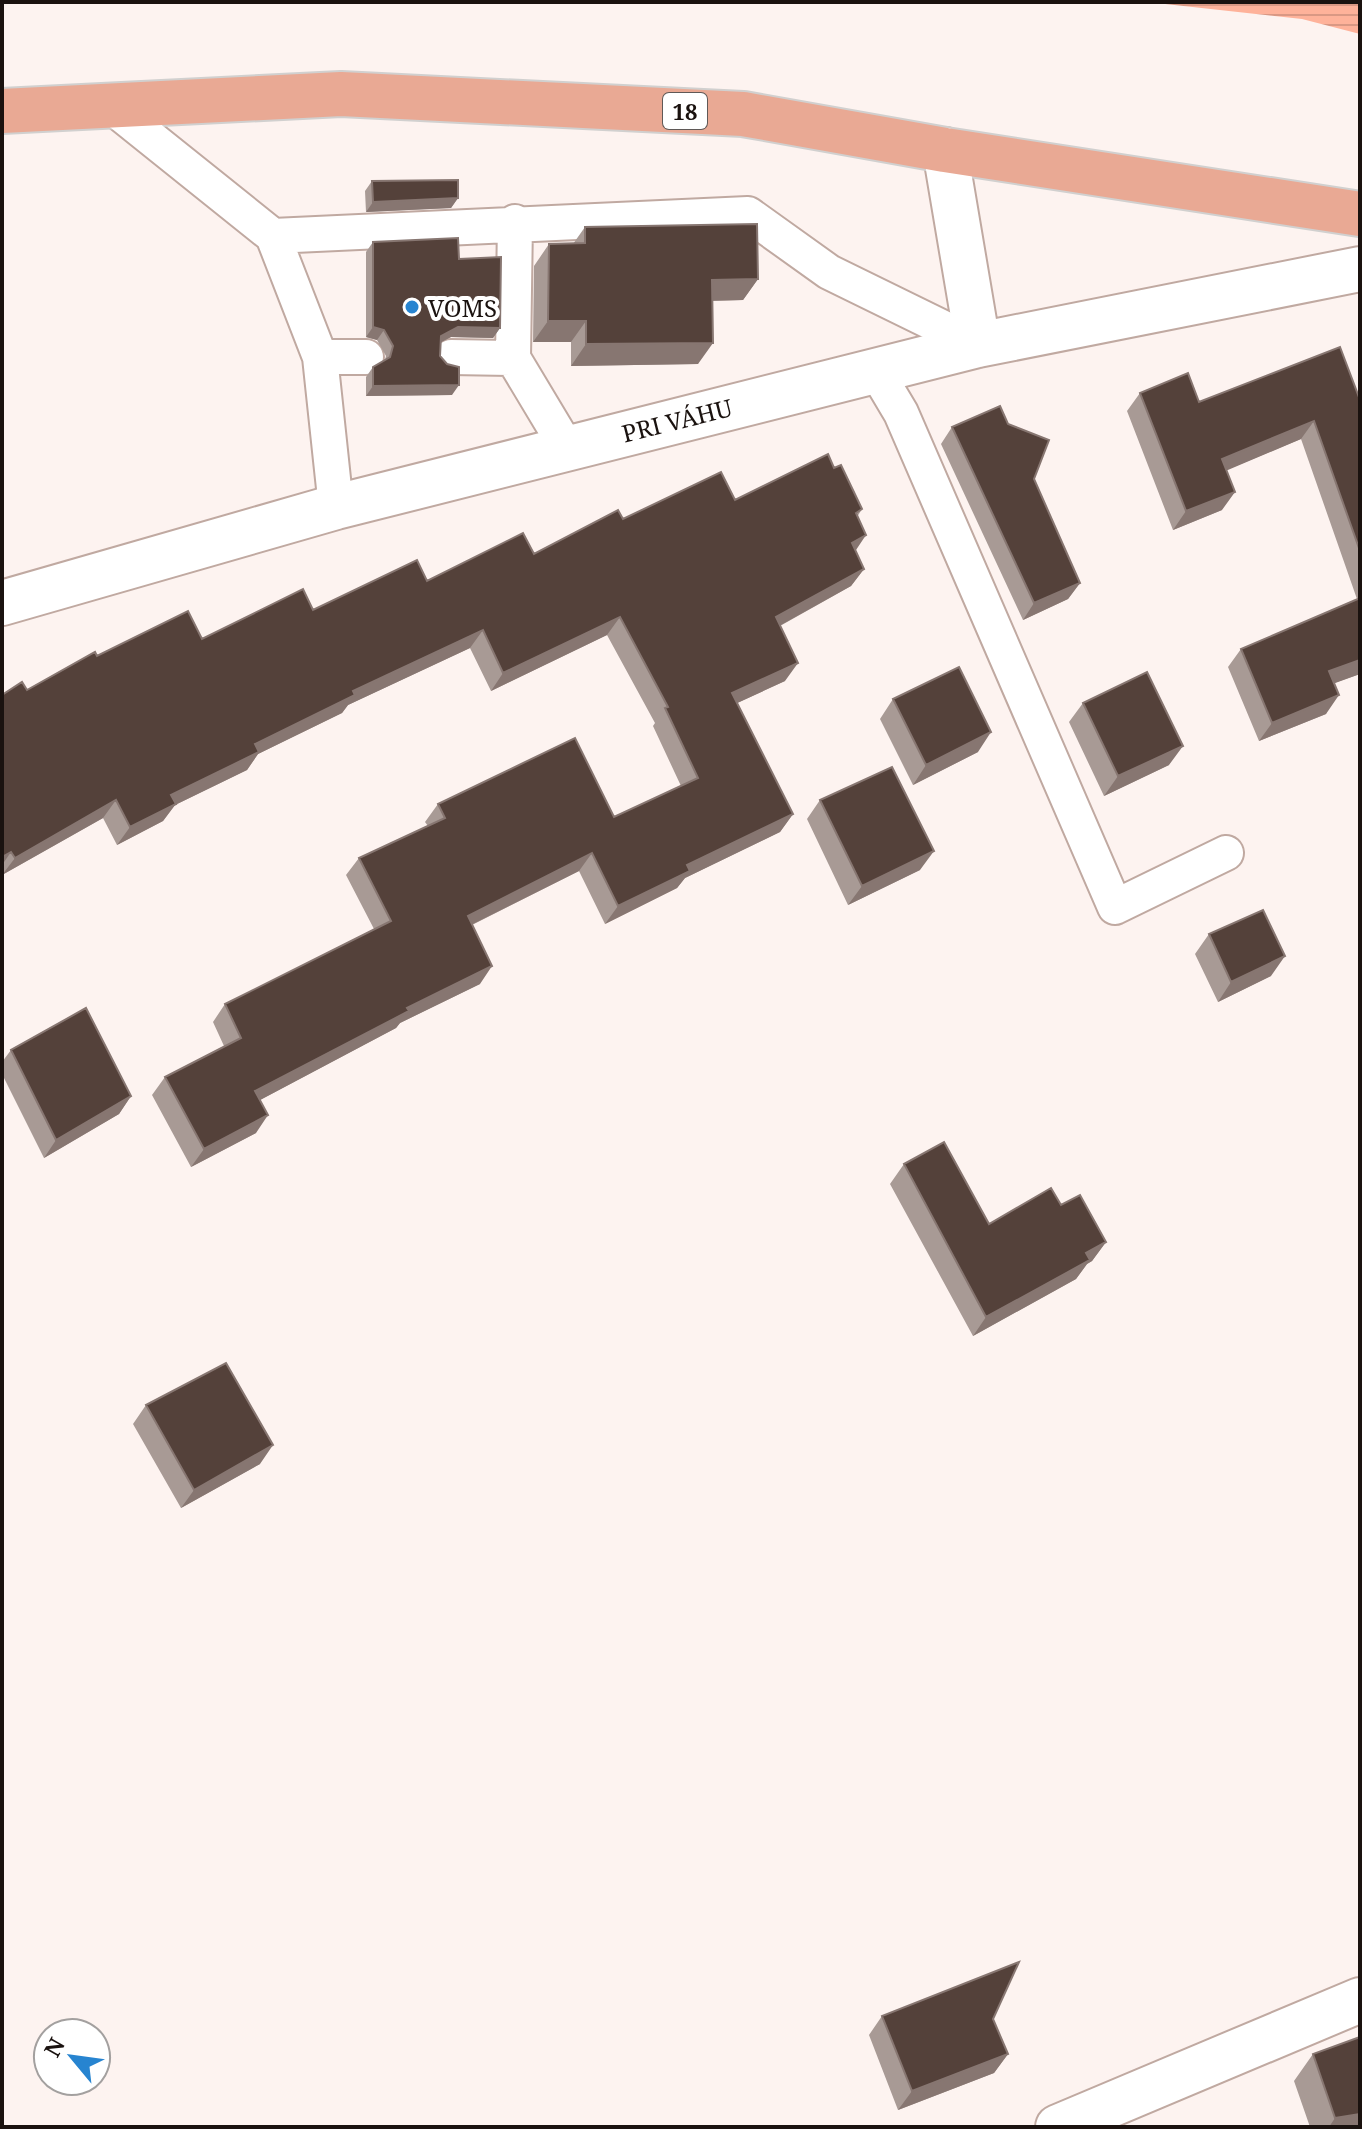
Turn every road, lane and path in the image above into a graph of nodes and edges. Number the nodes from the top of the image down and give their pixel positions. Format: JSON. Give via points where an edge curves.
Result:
{"nodes":[{"id":1,"x":112,"y":107,"type":"junction"},
{"id":2,"x":2,"y":111,"type":"edge"},
{"id":3,"x":945,"y":150,"type":"junction"},
{"id":4,"x":1360,"y":214,"type":"edge"},
{"id":5,"x":515,"y":222,"type":"junction"},
{"id":6,"x":273,"y":236,"type":"junction"},
{"id":7,"x":1360,"y":269,"type":"edge"},
{"id":8,"x":978,"y":345,"type":"junction"},
{"id":9,"x":320,"y":357,"type":"junction"},
{"id":10,"x":366,"y":357,"type":"dead end"},
{"id":11,"x":451,"y":357,"type":"dead end"},
{"id":12,"x":513,"y":358,"type":"junction"},
{"id":13,"x":876,"y":371,"type":"junction"},
{"id":14,"x":567,"y":448,"type":"junction"},
{"id":15,"x":336,"y":507,"type":"junction"},
{"id":16,"x":2,"y":603,"type":"edge"},
{"id":17,"x":1226,"y":853,"type":"dead end"},
{"id":18,"x":1360,"y":2000,"type":"edge"},
{"id":19,"x":1058,"y":2127,"type":"edge"}],
"edges":[{"from":1,"to":2,"type":"main road","number":"18"},
{"from":1,"to":3,"type":"main road","number":"18","via":[[341,94],[530,102],[743,114]]},
{"from":1,"to":6,"type":"lane"},
{"from":3,"to":4,"type":"main road","number":"18"},
{"from":3,"to":8,"type":"street"},
{"from":5,"to":6,"type":"lane"},
{"from":5,"to":8,"type":"lane","via":[[748,214],[829,272]]},
{"from":5,"to":12,"type":"lane"},
{"from":6,"to":9,"type":"lane"},
{"from":7,"to":8,"type":"street","name":"PRI VÁHU"},
{"from":8,"to":13,"type":"street","name":"PRI VÁHU"},
{"from":9,"to":10,"type":"lane"},
{"from":9,"to":15,"type":"lane"},
{"from":11,"to":12,"type":"lane"},
{"from":12,"to":14,"type":"lane"},
{"from":13,"to":14,"type":"street","name":"PRI VÁHU"},
{"from":13,"to":17,"type":"lane","via":[[901,413],[1115,907]]},
{"from":14,"to":15,"type":"street","name":"PRI VÁHU"},
{"from":15,"to":16,"type":"street","name":"PRI VÁHU"},
{"from":18,"to":19,"type":"street"}]}
